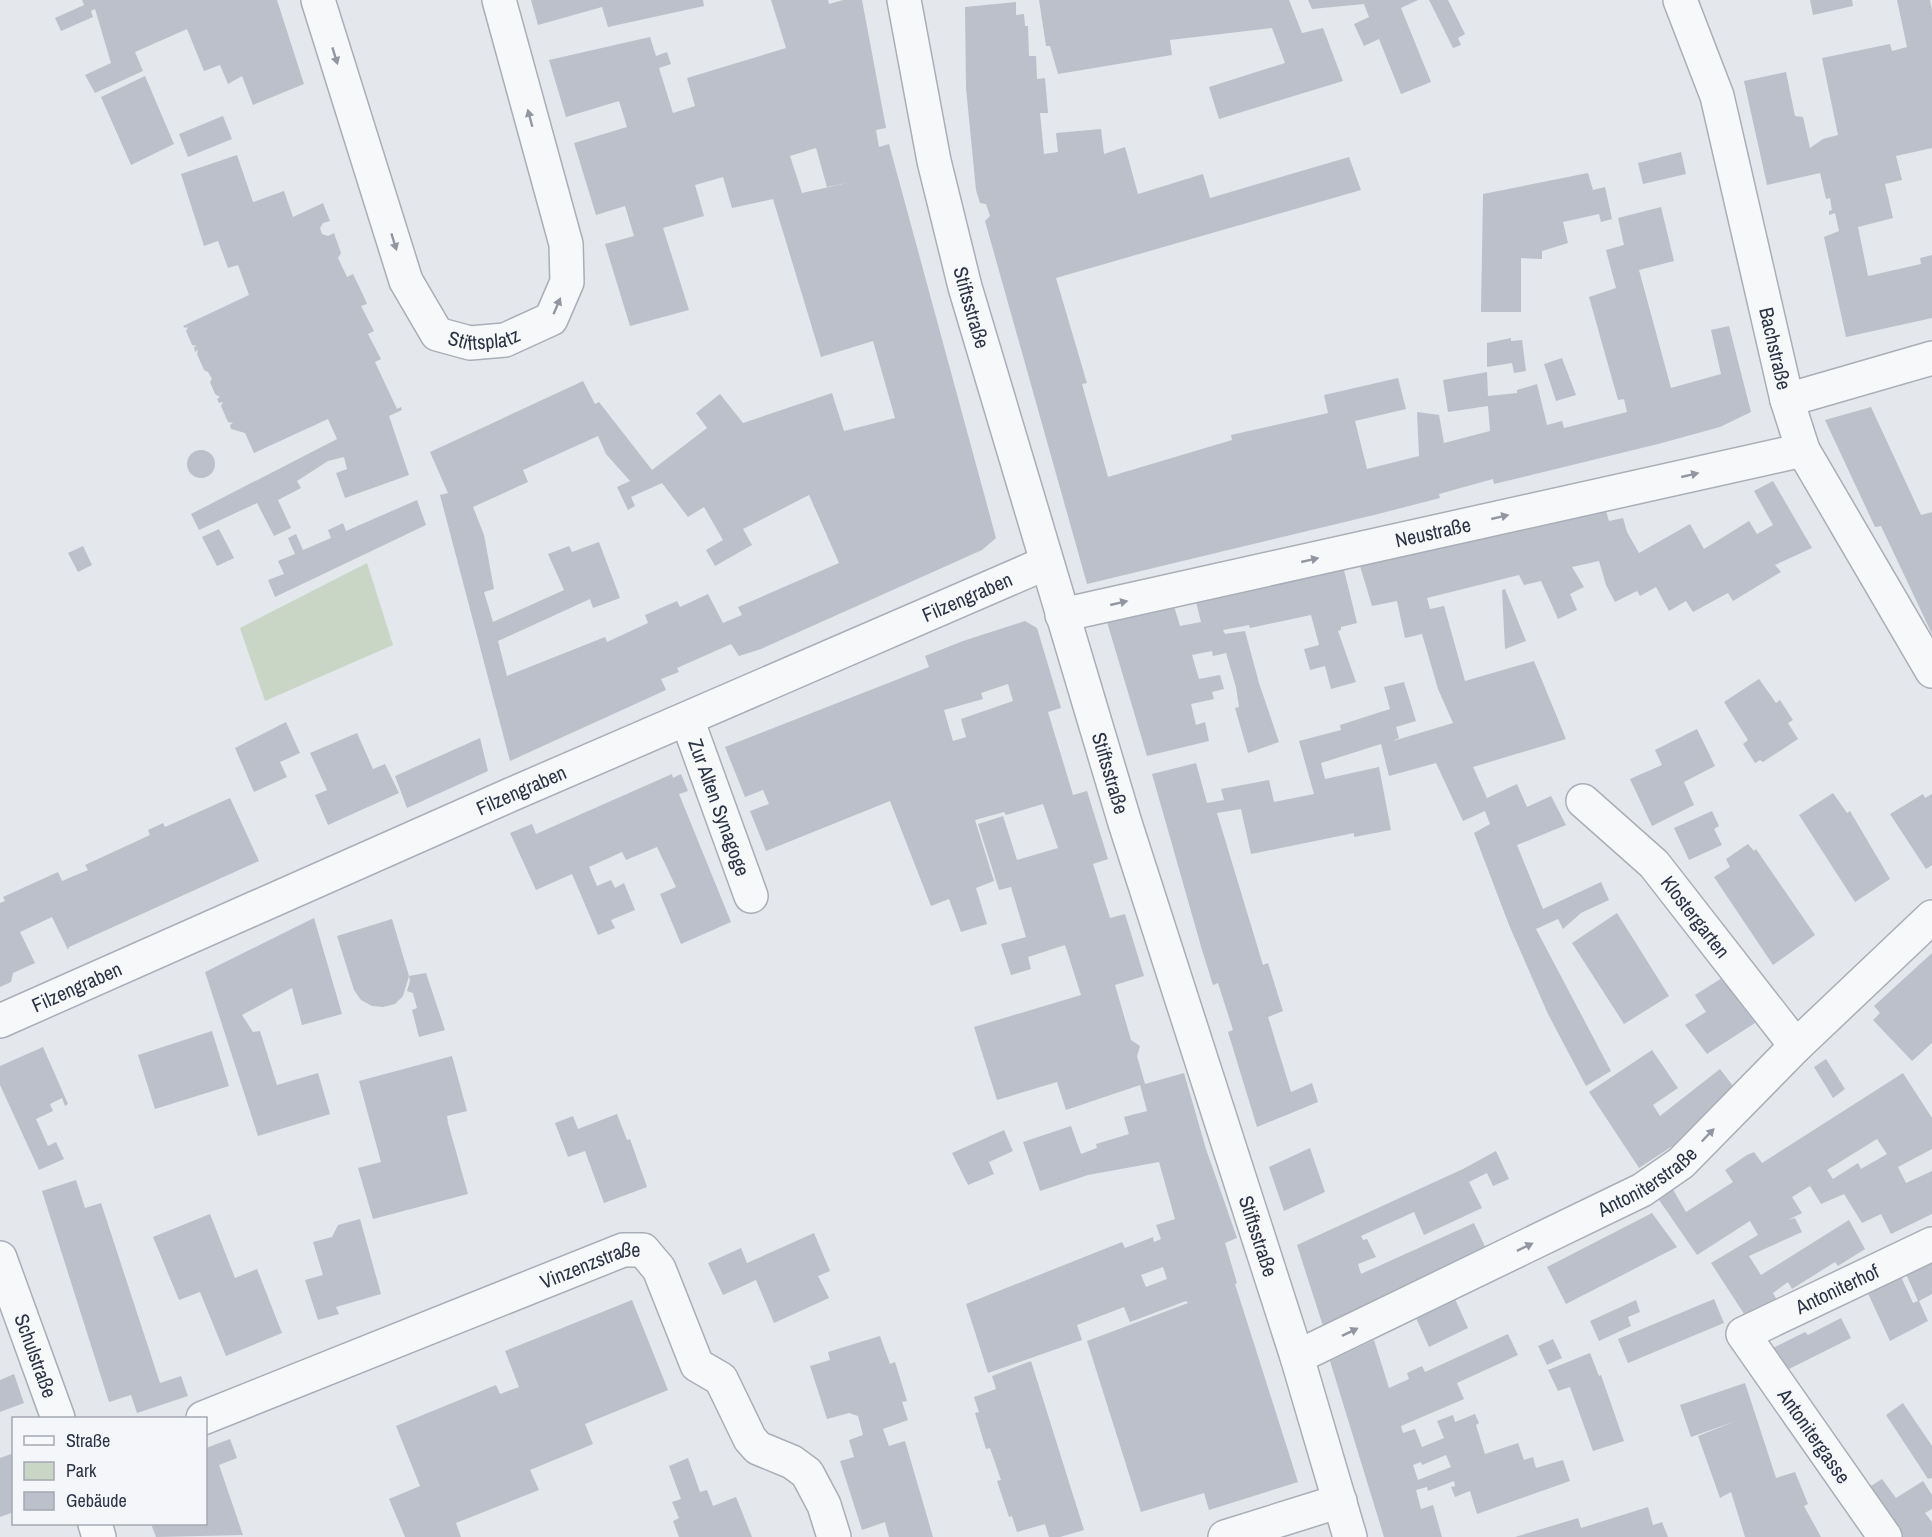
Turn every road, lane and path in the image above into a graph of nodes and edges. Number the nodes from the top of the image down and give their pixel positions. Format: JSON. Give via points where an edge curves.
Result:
{"nodes":[{"id":1,"x":318,"y":0,"type":"edge"},
{"id":2,"x":499,"y":0,"type":"edge"},
{"id":3,"x":904,"y":0,"type":"edge"},
{"id":4,"x":1680,"y":0,"type":"edge"},
{"id":5,"x":1932,"y":358,"type":"edge"},
{"id":6,"x":1787,"y":400,"type":"junction"},
{"id":7,"x":1803,"y":450,"type":"junction"},
{"id":8,"x":1046,"y":563,"type":"junction"},
{"id":9,"x":1062,"y":615,"type":"junction"},
{"id":10,"x":1932,"y":671,"type":"edge"},
{"id":11,"x":687,"y":719,"type":"junction"},
{"id":12,"x":1583,"y":801,"type":"dead end"},
{"id":13,"x":751,"y":896,"type":"dead end"},
{"id":14,"x":1932,"y":916,"type":"edge"},
{"id":15,"x":0,"y":1022,"type":"edge"},
{"id":16,"x":1796,"y":1046,"type":"junction"},
{"id":17,"x":1932,"y":1244,"type":"edge"},
{"id":18,"x":0,"y":1258,"type":"edge"},
{"id":19,"x":1743,"y":1334,"type":"joint"},
{"id":20,"x":1297,"y":1357,"type":"junction"},
{"id":21,"x":57,"y":1417,"type":"edge"},
{"id":22,"x":207,"y":1417,"type":"edge"},
{"id":23,"x":1340,"y":1501,"type":"junction"},
{"id":24,"x":834,"y":1537,"type":"edge"},
{"id":25,"x":1225,"y":1537,"type":"edge"},
{"id":26,"x":1350,"y":1537,"type":"edge"},
{"id":27,"x":1885,"y":1537,"type":"edge"}],
"edges":[{"from":1,"to":2,"type":"street","name":"Stiftsplatz","one_way":true,"via":[[406,281],[437,334],[470,343],[505,340],[551,319],[567,282],[566,244]]},
{"from":3,"to":8,"type":"street","name":"Stiftsstraße","via":[[934,161],[965,287]]},
{"from":4,"to":6,"type":"street","name":"Bachstraße","via":[[1717,96]]},
{"from":5,"to":6,"type":"street"},
{"from":6,"to":7,"type":"street","name":"Bachstraße"},
{"from":9,"to":7,"type":"street","name":"Neustraße","one_way":true},
{"from":7,"to":10,"type":"street","name":"Bachstraße"},
{"from":8,"to":9,"type":"street","name":"Stiftsstraße"},
{"from":8,"to":11,"type":"street","name":"Filzengraben"},
{"from":9,"to":20,"type":"street","name":"Stiftsstraße"},
{"from":11,"to":13,"type":"street","name":"Zur Alten Synagoge"},
{"from":11,"to":15,"type":"street","name":"Filzengraben"},
{"from":12,"to":16,"type":"street","name":"Klostergarten","via":[[1654,864]]},
{"from":14,"to":16,"type":"street","name":"Antoniterstraße"},
{"from":20,"to":16,"type":"street","name":"Antoniterstraße","one_way":true,"via":[[1642,1190],[1681,1163]]},
{"from":17,"to":19,"type":"street","name":"Antoniterhof"},
{"from":18,"to":21,"type":"street","name":"Schulstraße"},
{"from":19,"to":27,"type":"street","name":"Antonitergasse"},
{"from":20,"to":23,"type":"street","name":"Stiftsstraße"},
{"from":22,"to":24,"type":"street","name":"Vinzenzstraße","via":[[623,1250],[644,1250],[659,1269],[698,1365],[721,1379],[758,1448],[807,1473],[824,1504]]},
{"from":23,"to":25,"type":"street"},
{"from":23,"to":26,"type":"street","name":"Stiftsstraße"}]}
